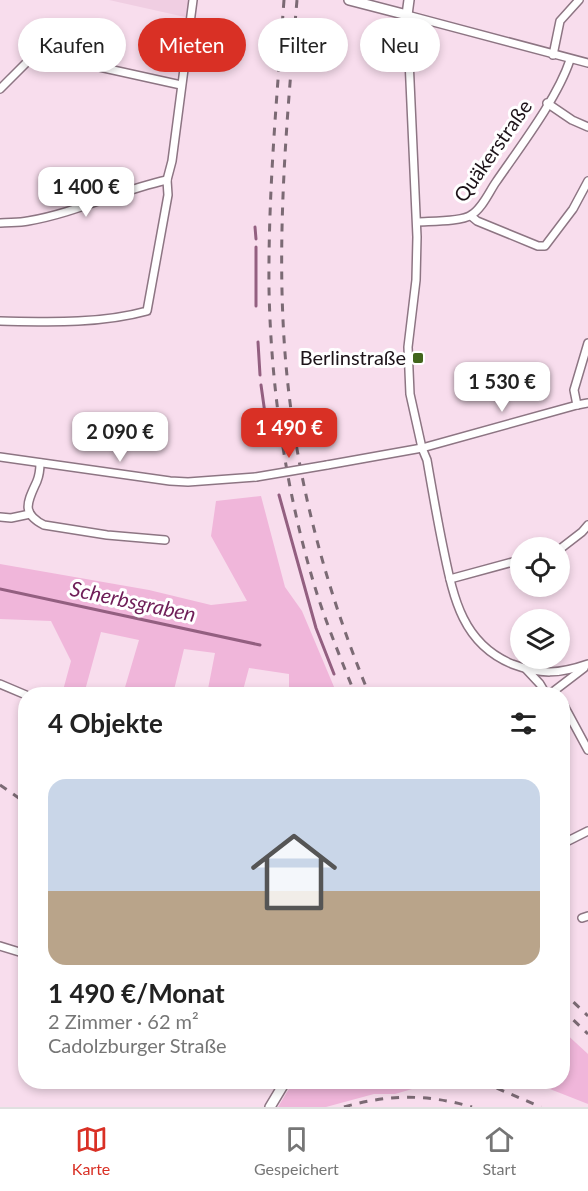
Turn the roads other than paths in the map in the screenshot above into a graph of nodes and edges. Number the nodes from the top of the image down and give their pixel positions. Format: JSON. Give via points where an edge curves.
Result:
{"nodes":[{"id":1,"x":193,"y":0,"type":"edge"},
{"id":2,"x":349,"y":0,"type":"edge"},
{"id":3,"x":409,"y":0,"type":"edge"},
{"id":4,"x":579,"y":0,"type":"edge"},
{"id":5,"x":407,"y":15,"type":"junction"},
{"id":6,"x":553,"y":55,"type":"junction"},
{"id":7,"x":570,"y":60,"type":"junction"},
{"id":8,"x":588,"y":63,"type":"edge"},
{"id":9,"x":181,"y":85,"type":"junction"},
{"id":10,"x":0,"y":89,"type":"edge"},
{"id":11,"x":547,"y":104,"type":"junction"},
{"id":12,"x":588,"y":127,"type":"edge"},
{"id":13,"x":167,"y":180,"type":"junction"},
{"id":14,"x":588,"y":181,"type":"edge"},
{"id":15,"x":471,"y":216,"type":"junction"},
{"id":16,"x":417,"y":222,"type":"junction"},
{"id":17,"x":0,"y":223,"type":"edge"},
{"id":18,"x":0,"y":321,"type":"edge"},
{"id":19,"x":588,"y":343,"type":"edge"},
{"id":20,"x":588,"y":403,"type":"edge"},
{"id":21,"x":577,"y":405,"type":"junction"},
{"id":22,"x":422,"y":448,"type":"junction"},
{"id":23,"x":0,"y":457,"type":"edge"},
{"id":24,"x":40,"y":463,"type":"junction"},
{"id":25,"x":30,"y":514,"type":"junction"},
{"id":26,"x":0,"y":517,"type":"edge"},
{"id":27,"x":588,"y":525,"type":"edge"},
{"id":28,"x":165,"y":540,"type":"dead end"},
{"id":29,"x":570,"y":541,"type":"edge"},
{"id":30,"x":510,"y":563,"type":"edge"},
{"id":31,"x":450,"y":579,"type":"junction"},
{"id":32,"x":510,"y":663,"type":"edge"},
{"id":33,"x":588,"y":664,"type":"edge"},
{"id":34,"x":526,"y":669,"type":"joint"},
{"id":35,"x":0,"y":684,"type":"edge"},
{"id":36,"x":544,"y":687,"type":"edge"},
{"id":37,"x":560,"y":687,"type":"edge"},
{"id":38,"x":18,"y":692,"type":"edge"},
{"id":39,"x":570,"y":717,"type":"edge"},
{"id":40,"x":588,"y":750,"type":"edge"},
{"id":41,"x":588,"y":831,"type":"edge"},
{"id":42,"x":570,"y":840,"type":"edge"},
{"id":43,"x":0,"y":946,"type":"edge"},
{"id":44,"x":18,"y":952,"type":"edge"},
{"id":45,"x":281,"y":1089,"type":"edge"},
{"id":46,"x":270,"y":1107,"type":"edge"}],
"edges":[{"from":1,"to":9,"type":"street"},
{"from":2,"to":5,"type":"street"},
{"from":3,"to":5,"type":"street"},
{"from":4,"to":6,"type":"street","via":[[560,21]]},
{"from":5,"to":6,"type":"street"},
{"from":5,"to":16,"type":"street"},
{"from":6,"to":7,"type":"street"},
{"from":7,"to":8,"type":"street"},
{"from":7,"to":11,"type":"street","name":"Quäkerstraße"},
{"from":9,"to":10,"type":"street","via":[[36,53]]},
{"from":9,"to":13,"type":"street"},
{"from":11,"to":12,"type":"street"},
{"from":11,"to":15,"type":"street","name":"Quäkerstraße"},
{"from":13,"to":17,"type":"street","via":[[26,222]]},
{"from":13,"to":18,"type":"street","via":[[168,195],[147,311],[63,321]]},
{"from":14,"to":15,"type":"street","via":[[545,246]]},
{"from":15,"to":16,"type":"street","name":"Quäkerstraße"},
{"from":16,"to":22,"type":"street","via":[[416,280],[408,347],[410,394]]},
{"from":19,"to":21,"type":"street","via":[[574,390]]},
{"from":20,"to":21,"type":"street"},
{"from":21,"to":22,"type":"street"},
{"from":22,"to":24,"type":"street","bridge":true,"via":[[240,479],[170,481]]},
{"from":22,"to":31,"type":"street"},
{"from":23,"to":24,"type":"street"},
{"from":24,"to":25,"type":"street","via":[[28,503]]},
{"from":25,"to":26,"type":"street"},
{"from":25,"to":28,"type":"street","via":[[44,525]]},
{"from":27,"to":29,"type":"street"},
{"from":30,"to":31,"type":"street"},
{"from":31,"to":32,"type":"street","via":[[456,605],[472,633]]},
{"from":33,"to":34,"type":"street","via":[[566,672]]},
{"from":33,"to":37,"type":"street"},
{"from":34,"to":36,"type":"street"},
{"from":35,"to":38,"type":"street"},
{"from":39,"to":40,"type":"street"},
{"from":41,"to":42,"type":"street"},
{"from":43,"to":44,"type":"street"},
{"from":45,"to":46,"type":"street"}]}
